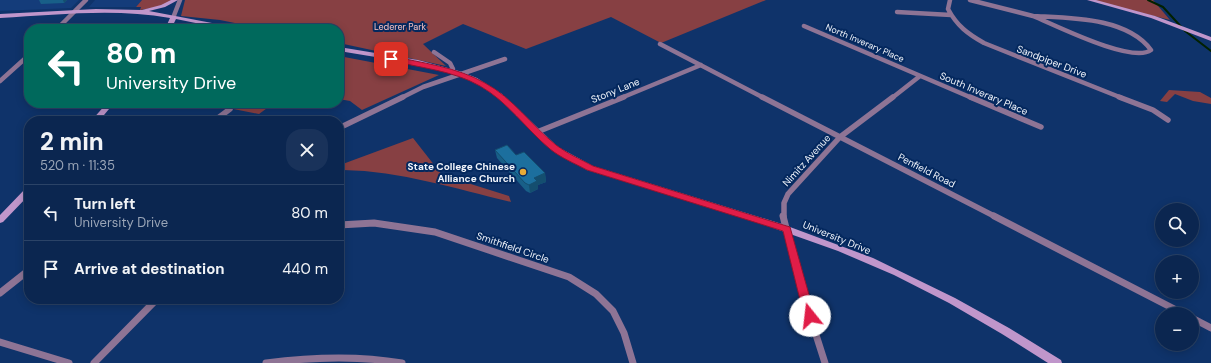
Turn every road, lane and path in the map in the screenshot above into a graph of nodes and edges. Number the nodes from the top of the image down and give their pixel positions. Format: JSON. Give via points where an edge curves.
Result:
{"nodes":[{"id":1,"x":86,"y":0,"type":"edge"},
{"id":2,"x":175,"y":0,"type":"edge"},
{"id":3,"x":180,"y":0,"type":"edge"},
{"id":4,"x":950,"y":0,"type":"edge"},
{"id":5,"x":970,"y":0,"type":"edge"},
{"id":6,"x":1090,"y":0,"type":"edge"},
{"id":7,"x":75,"y":12,"type":"junction"},
{"id":8,"x":134,"y":12,"type":"junction"},
{"id":9,"x":897,"y":12,"type":"dead end"},
{"id":10,"x":950,"y":15,"type":"junction"},
{"id":11,"x":0,"y":16,"type":"edge"},
{"id":12,"x":1033,"y":16,"type":"junction"},
{"id":13,"x":1051,"y":17,"type":"junction"},
{"id":14,"x":173,"y":18,"type":"junction"},
{"id":15,"x":62,"y":24,"type":"edge"},
{"id":16,"x":170,"y":24,"type":"edge"},
{"id":17,"x":206,"y":24,"type":"edge"},
{"id":18,"x":804,"y":26,"type":"dead end"},
{"id":19,"x":1059,"y":26,"type":"junction"},
{"id":20,"x":1211,"y":39,"type":"edge"},
{"id":21,"x":660,"y":44,"type":"dead end"},
{"id":22,"x":344,"y":50,"type":"edge"},
{"id":23,"x":434,"y":52,"type":"dead end"},
{"id":24,"x":505,"y":59,"type":"dead end"},
{"id":25,"x":24,"y":60,"type":"edge"},
{"id":26,"x":700,"y":65,"type":"junction"},
{"id":27,"x":452,"y":72,"type":"junction"},
{"id":28,"x":462,"y":74,"type":"junction"},
{"id":29,"x":920,"y":76,"type":"junction"},
{"id":30,"x":0,"y":82,"type":"edge"},
{"id":31,"x":107,"y":108,"type":"edge"},
{"id":32,"x":230,"y":109,"type":"dead end"},
{"id":33,"x":99,"y":116,"type":"edge"},
{"id":34,"x":221,"y":116,"type":"edge"},
{"id":35,"x":1168,"y":120,"type":"dead end"},
{"id":36,"x":344,"y":126,"type":"edge"},
{"id":37,"x":1041,"y":127,"type":"dead end"},
{"id":38,"x":537,"y":132,"type":"junction"},
{"id":39,"x":840,"y":137,"type":"junction"},
{"id":40,"x":24,"y":195,"type":"edge"},
{"id":41,"x":0,"y":220,"type":"edge"},
{"id":42,"x":344,"y":225,"type":"edge"},
{"id":43,"x":787,"y":229,"type":"junction"},
{"id":44,"x":24,"y":274,"type":"edge"},
{"id":45,"x":0,"y":293,"type":"edge"},
{"id":46,"x":152,"y":304,"type":"edge"},
{"id":47,"x":1170,"y":307,"type":"edge"},
{"id":48,"x":1199,"y":322,"type":"edge"},
{"id":49,"x":1211,"y":328,"type":"edge"},
{"id":50,"x":0,"y":342,"type":"edge"},
{"id":51,"x":69,"y":363,"type":"edge"},
{"id":52,"x":94,"y":363,"type":"edge"},
{"id":53,"x":266,"y":363,"type":"edge"},
{"id":54,"x":402,"y":363,"type":"edge"},
{"id":55,"x":633,"y":363,"type":"edge"},
{"id":56,"x":824,"y":363,"type":"edge"},
{"id":57,"x":1057,"y":363,"type":"edge"}],
"edges":[{"from":1,"to":7,"type":"street"},
{"from":2,"to":8,"type":"main road","via":[[157,8]]},
{"from":3,"to":14,"type":"street"},
{"from":4,"to":10,"type":"street"},
{"from":5,"to":12,"type":"street"},
{"from":6,"to":20,"type":"main road","via":[[1162,20]]},
{"from":7,"to":8,"type":"main road"},
{"from":7,"to":11,"type":"main road"},
{"from":7,"to":15,"type":"street"},
{"from":8,"to":14,"type":"main road"},
{"from":9,"to":10,"type":"street"},
{"from":10,"to":35,"type":"street","name":"Sandpiper Drive","via":[[966,32],[989,46],[1153,110]]},
{"from":12,"to":13,"type":"street"},
{"from":12,"to":19,"type":"street"},
{"from":13,"to":19,"type":"street"},
{"from":13,"to":19,"type":"street","via":[[1079,18],[1110,26],[1144,41],[1151,50],[1147,54],[1127,53]]},
{"from":14,"to":16,"type":"main road"},
{"from":14,"to":17,"type":"main road"},
{"from":18,"to":29,"type":"street","name":"North Inverary Place"},
{"from":21,"to":26,"type":"street","name":"Penfield Road"},
{"from":22,"to":27,"type":"main road","name":"University Drive"},
{"from":23,"to":27,"type":"street","via":[[450,63]]},
{"from":24,"to":28,"type":"street"},
{"from":25,"to":30,"type":"street"},
{"from":26,"to":38,"type":"street","name":"Stony Lane"},
{"from":26,"to":39,"type":"street","name":"Penfield Road"},
{"from":27,"to":28,"type":"main road","name":"University Drive"},
{"from":28,"to":36,"type":"street","via":[[423,88]]},
{"from":28,"to":38,"type":"main road","name":"University Drive","via":[[498,95]]},
{"from":29,"to":37,"type":"street","name":"South Inverary Place"},
{"from":29,"to":39,"type":"street","name":"Nimitz Avenue"},
{"from":31,"to":33,"type":"main road"},
{"from":32,"to":34,"type":"street"},
{"from":38,"to":43,"type":"main road","name":"University Drive","via":[[567,157],[590,168]]},
{"from":39,"to":43,"type":"street","name":"Nimitz Avenue","via":[[788,194],[783,214]]},
{"from":39,"to":47,"type":"street","name":"Penfield Road"},
{"from":40,"to":41,"type":"main road"},
{"from":42,"to":55,"type":"street","name":"Smithfield Circle","via":[[374,224],[423,229],[569,277],[587,286],[615,314],[623,327]]},
{"from":43,"to":56,"type":"street","name":"Nimitz Avenue","via":[[802,291]]},
{"from":43,"to":57,"type":"main road","name":"University Drive","via":[[842,249],[938,294]]},
{"from":44,"to":45,"type":"street"},
{"from":46,"to":52,"type":"street"},
{"from":48,"to":49,"type":"street"},
{"from":50,"to":51,"type":"street"},
{"from":53,"to":54,"type":"street","via":[[334,356],[366,357]]}]}
